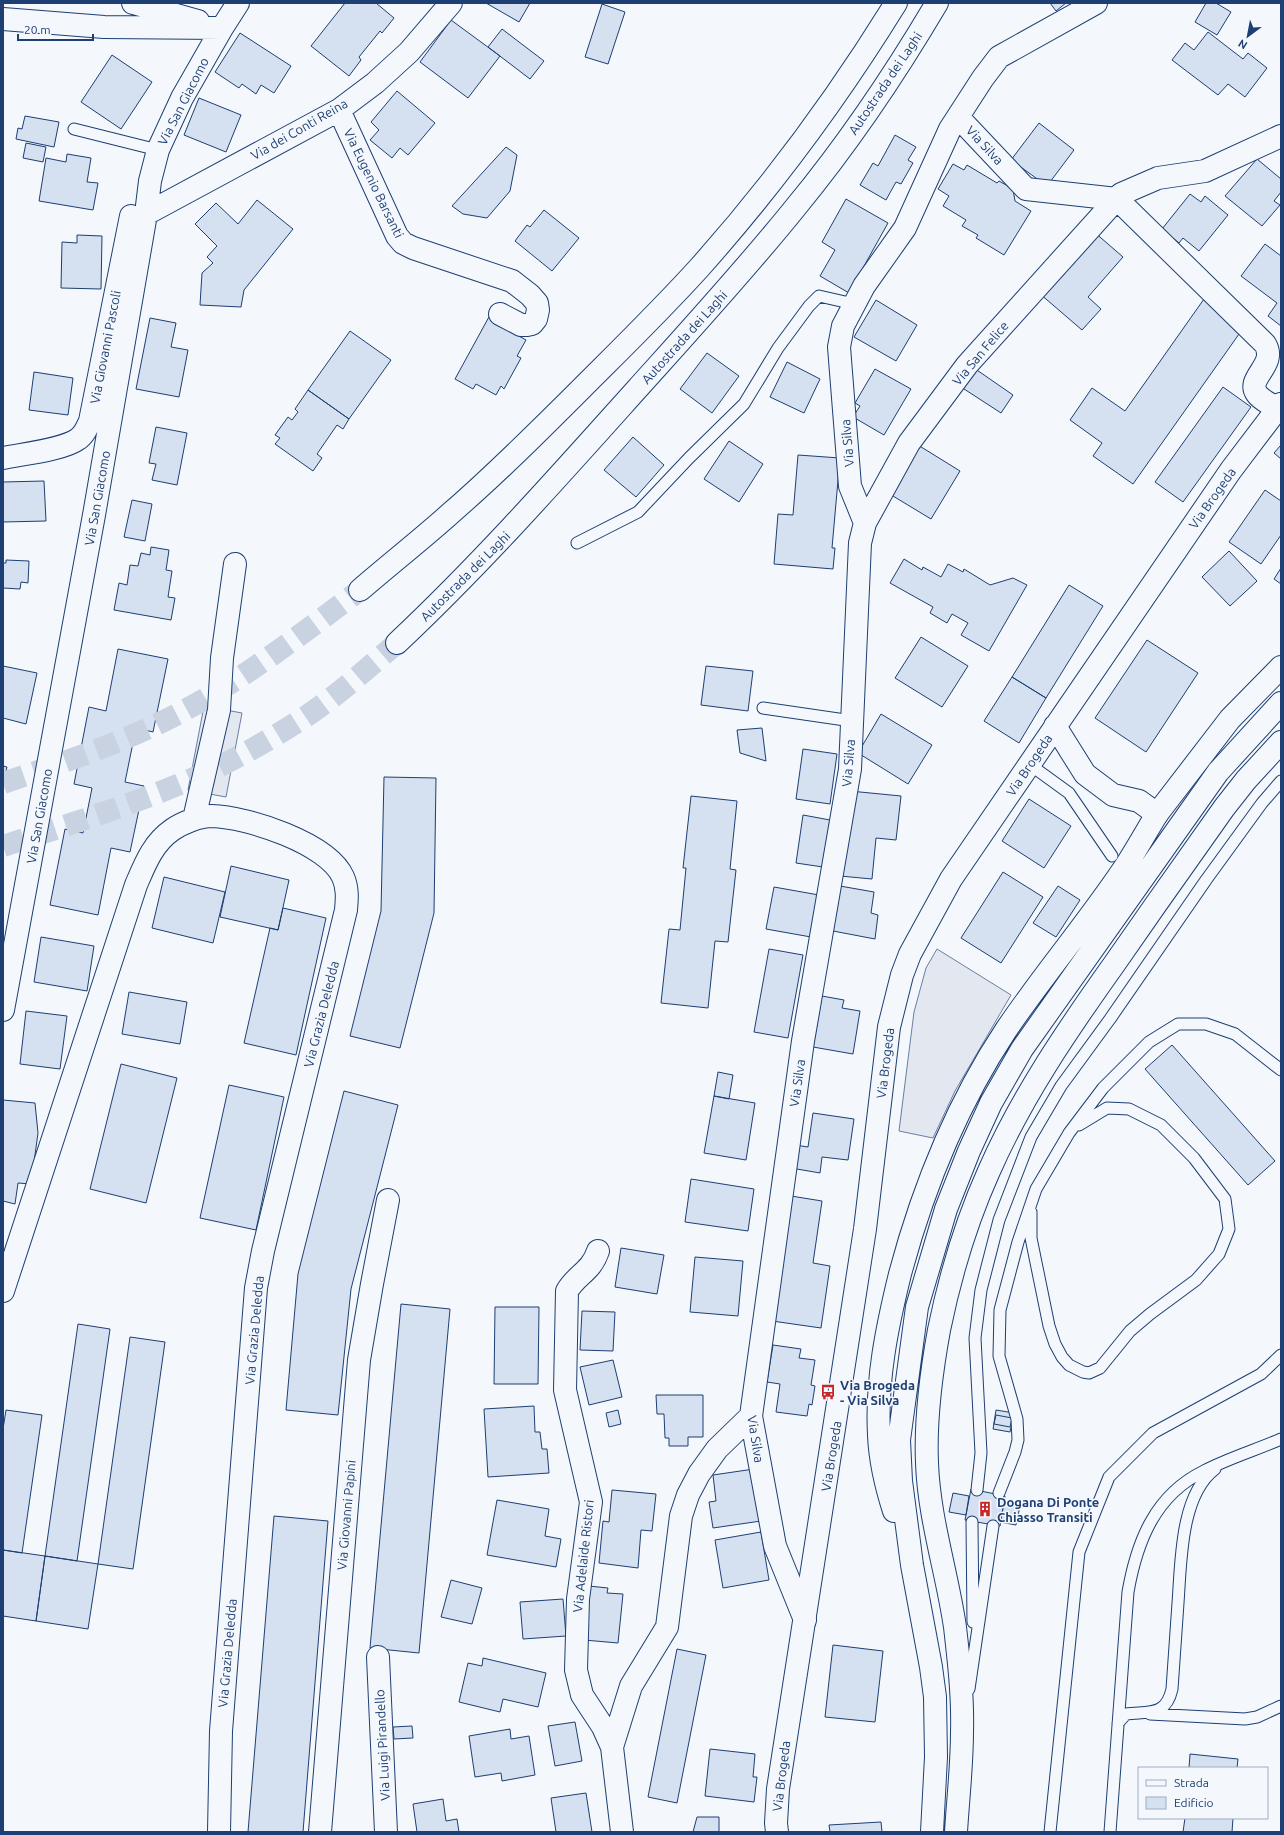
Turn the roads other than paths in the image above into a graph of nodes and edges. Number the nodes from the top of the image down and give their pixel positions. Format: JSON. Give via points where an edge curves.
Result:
{"nodes":[{"id":1,"x":133,"y":3,"type":"edge"},
{"id":2,"x":238,"y":3,"type":"edge"},
{"id":3,"x":451,"y":3,"type":"edge"},
{"id":4,"x":896,"y":3,"type":"edge"},
{"id":5,"x":937,"y":3,"type":"edge"},
{"id":6,"x":1096,"y":3,"type":"edge"},
{"id":7,"x":3,"y":19,"type":"edge"},
{"id":8,"x":222,"y":28,"type":"junction"},
{"id":9,"x":338,"y":110,"type":"junction"},
{"id":10,"x":958,"y":117,"type":"junction"},
{"id":11,"x":74,"y":129,"type":"dead end"},
{"id":12,"x":1281,"y":136,"type":"edge"},
{"id":13,"x":158,"y":150,"type":"junction"},
{"id":14,"x":150,"y":181,"type":"junction"},
{"id":15,"x":1119,"y":197,"type":"junction"},
{"id":16,"x":146,"y":214,"type":"junction"},
{"id":17,"x":854,"y":304,"type":"junction"},
{"id":18,"x":500,"y":314,"type":"dead end"},
{"id":19,"x":1279,"y":406,"type":"edge"},
{"id":20,"x":3,"y":458,"type":"edge"},
{"id":21,"x":865,"y":523,"type":"junction"},
{"id":22,"x":577,"y":543,"type":"dead end"},
{"id":23,"x":235,"y":564,"type":"dead end"},
{"id":24,"x":360,"y":590,"type":"tunnel mouth"},
{"id":25,"x":397,"y":643,"type":"tunnel mouth"},
{"id":26,"x":1281,"y":667,"type":"edge"},
{"id":27,"x":1281,"y":703,"type":"edge"},
{"id":28,"x":763,"y":708,"type":"dead end"},
{"id":29,"x":852,"y":721,"type":"junction"},
{"id":30,"x":1055,"y":726,"type":"junction"},
{"id":31,"x":1281,"y":742,"type":"edge"},
{"id":32,"x":1029,"y":764,"type":"junction"},
{"id":33,"x":1281,"y":781,"type":"edge"},
{"id":34,"x":1157,"y":814,"type":"junction"},
{"id":35,"x":194,"y":819,"type":"junction"},
{"id":36,"x":1112,"y":856,"type":"dead end"},
{"id":37,"x":3,"y":1010,"type":"edge"},
{"id":38,"x":1281,"y":1070,"type":"edge"},
{"id":39,"x":1069,"y":1133,"type":"junction"},
{"id":40,"x":1036,"y":1189,"type":"junction"},
{"id":41,"x":388,"y":1200,"type":"dead end"},
{"id":42,"x":598,"y":1251,"type":"dead end"},
{"id":43,"x":3,"y":1291,"type":"edge"},
{"id":44,"x":1281,"y":1355,"type":"edge"},
{"id":45,"x":750,"y":1416,"type":"junction"},
{"id":46,"x":1281,"y":1440,"type":"edge"},
{"id":47,"x":1227,"y":1460,"type":"junction"},
{"id":48,"x":977,"y":1490,"type":"dead end"},
{"id":49,"x":999,"y":1493,"type":"dead end"},
{"id":50,"x":972,"y":1522,"type":"dead end"},
{"id":51,"x":993,"y":1526,"type":"dead end"},
{"id":52,"x":912,"y":1565,"type":"junction"},
{"id":53,"x":805,"y":1620,"type":"junction"},
{"id":54,"x":975,"y":1647,"type":"junction"},
{"id":55,"x":378,"y":1657,"type":"dead end"},
{"id":56,"x":1281,"y":1706,"type":"edge"},
{"id":57,"x":1142,"y":1714,"type":"junction"},
{"id":58,"x":1118,"y":1723,"type":"junction"},
{"id":59,"x":962,"y":1733,"type":"junction"},
{"id":60,"x":612,"y":1747,"type":"junction"},
{"id":61,"x":219,"y":1832,"type":"edge"},
{"id":62,"x":320,"y":1832,"type":"edge"},
{"id":63,"x":386,"y":1832,"type":"edge"},
{"id":64,"x":622,"y":1832,"type":"edge"},
{"id":65,"x":777,"y":1832,"type":"edge"},
{"id":66,"x":932,"y":1832,"type":"edge"},
{"id":67,"x":956,"y":1832,"type":"edge"},
{"id":68,"x":1050,"y":1832,"type":"edge"},
{"id":69,"x":1110,"y":1832,"type":"edge"}],
"edges":[{"from":1,"to":8,"type":"main road"},
{"from":2,"to":8,"type":"main road","name":"Via San Giacomo"},
{"from":3,"to":9,"type":"main road","name":"Via dei Conti Reina","via":[[409,52]]},
{"from":4,"to":24,"type":"main road","via":[[812,128],[743,217],[660,310],[526,444],[453,512]]},
{"from":5,"to":25,"type":"main road","name":"Autostrada dei Laghi","via":[[868,110],[796,206],[723,294],[501,540]]},
{"from":6,"to":10,"type":"main road","via":[[999,57]]},
{"from":7,"to":8,"type":"main road","via":[[104,27]]},
{"from":8,"to":13,"type":"main road","name":"Via San Giacomo","via":[[182,98]]},
{"from":9,"to":16,"type":"main road","name":"Via dei Conti Reina"},
{"from":9,"to":18,"type":"main road","name":"Via Eugenio Barsanti","via":[[397,236],[403,243],[512,281],[530,295],[538,310],[536,319],[527,325]]},
{"from":10,"to":15,"type":"main road","name":"Via Silva","via":[[1026,189]]},
{"from":10,"to":17,"type":"main road","name":"Via Silva","via":[[950,129],[906,228]]},
{"from":11,"to":13,"type":"lane"},
{"from":12,"to":15,"type":"main road","via":[[1205,170],[1158,178]]},
{"from":13,"to":14,"type":"main road","name":"Via San Giacomo"},
{"from":14,"to":16,"type":"main road","name":"Via San Giacomo"},
{"from":14,"to":20,"type":"main road","name":"Via Giovanni Pascoli","via":[[140,187],[134,198],[86,431],[79,439],[67,444]]},
{"from":15,"to":19,"type":"main road","via":[[1265,344],[1269,357],[1254,382],[1254,389],[1258,395]]},
{"from":15,"to":21,"type":"main road","name":"Via San Felice","via":[[967,365],[909,443]]},
{"from":16,"to":37,"type":"main road","name":"Via San Giacomo","via":[[93,523]]},
{"from":17,"to":21,"type":"main road","name":"Via Silva","via":[[843,326],[839,347],[850,486]]},
{"from":17,"to":22,"type":"lane","via":[[819,296],[778,348],[744,404],[638,512]]},
{"from":19,"to":30,"type":"main road","name":"Via Brogeda","via":[[1231,470]]},
{"from":21,"to":29,"type":"main road","name":"Via Silva","via":[[860,543]]},
{"from":23,"to":35,"type":"main road","via":[[222,658],[219,710]]},
{"from":26,"to":34,"type":"main road","via":[[1230,718]]},
{"from":27,"to":52,"type":"main road","via":[[1218,772],[1031,1036],[991,1103],[969,1151],[946,1209],[917,1307],[900,1426],[901,1481]]},
{"from":28,"to":29,"type":"lane"},
{"from":29,"to":45,"type":"main road","name":"Via Silva","via":[[850,769],[803,1041]]},
{"from":30,"to":32,"type":"main road","name":"Via Brogeda"},
{"from":30,"to":34,"type":"main road","via":[[1085,774],[1113,795],[1139,801]]},
{"from":31,"to":59,"type":"main road","via":[[1224,808],[1071,1025],[1009,1128],[967,1225],[951,1277],[936,1349],[927,1431],[929,1495],[954,1626],[961,1686]]},
{"from":32,"to":36,"type":"lane","via":[[1069,793]]},
{"from":32,"to":53,"type":"main road","name":"Via Brogeda","via":[[951,879],[910,954],[902,975],[890,1027],[865,1229]]},
{"from":33,"to":48,"type":"lane","via":[[1206,880],[1061,1086],[1031,1137],[999,1220],[979,1303],[975,1338],[981,1453]]},
{"from":34,"to":52,"type":"main road","via":[[1124,869],[1006,1030],[975,1081],[920,1207],[892,1304],[884,1346],[879,1416],[881,1455],[886,1484]]},
{"from":35,"to":43,"type":"main road","name":"Via Grazia Deledda","via":[[173,829],[162,838],[145,864]]},
{"from":35,"to":61,"type":"main road","name":"Via Grazia Deledda","via":[[210,816],[252,823],[317,849],[332,861],[343,877],[347,892],[346,910],[256,1288],[221,1731]]},
{"from":38,"to":39,"type":"lane","via":[[1235,1034],[1206,1024],[1178,1024],[1149,1042],[1103,1088]]},
{"from":39,"to":40,"type":"lane"},
{"from":39,"to":40,"type":"lane","via":[[1106,1108],[1129,1109],[1161,1125],[1194,1158],[1225,1199],[1229,1229],[1219,1254],[1196,1280],[1130,1331],[1105,1362],[1089,1374],[1069,1365],[1062,1358],[1049,1326],[1031,1238],[1031,1207]]},
{"from":40,"to":49,"type":"lane","via":[[1018,1242],[1000,1310],[999,1356],[1016,1419],[1018,1440]]},
{"from":41,"to":62,"type":"main road","name":"Via Giovanni Papini","via":[[359,1360]]},
{"from":42,"to":60,"type":"main road","name":"Via Adelaide Ristori","via":[[588,1271],[573,1282],[567,1291],[565,1390],[591,1502],[578,1599],[576,1670],[582,1695]]},
{"from":44,"to":68,"type":"lane","via":[[1261,1374],[1153,1433],[1109,1477],[1079,1552]]},
{"from":45,"to":53,"type":"main road","name":"Via Silva","via":[[775,1546]]},
{"from":45,"to":60,"type":"main road","via":[[717,1449],[699,1474],[688,1496],[682,1516],[667,1627],[631,1686]]},
{"from":46,"to":47,"type":"lane"},
{"from":47,"to":57,"type":"lane","via":[[1209,1474],[1198,1489],[1185,1529],[1170,1698],[1160,1709]]},
{"from":47,"to":58,"type":"lane","via":[[1203,1471],[1170,1496],[1155,1513],[1145,1532],[1128,1592]]},
{"from":50,"to":54,"type":"lane"},
{"from":51,"to":54,"type":"lane"},
{"from":52,"to":66,"type":"main road","via":[[935,1697],[936,1757]]},
{"from":53,"to":65,"type":"main road","name":"Via Brogeda","via":[[778,1789]]},
{"from":54,"to":59,"type":"lane"},
{"from":55,"to":63,"type":"main road","name":"Via Luigi Pirandello"},
{"from":56,"to":57,"type":"lane","via":[[1257,1717],[1245,1719]]},
{"from":57,"to":58,"type":"lane","via":[[1126,1714]]},
{"from":58,"to":69,"type":"lane"},
{"from":59,"to":67,"type":"main road"},
{"from":60,"to":64,"type":"main road"}]}
